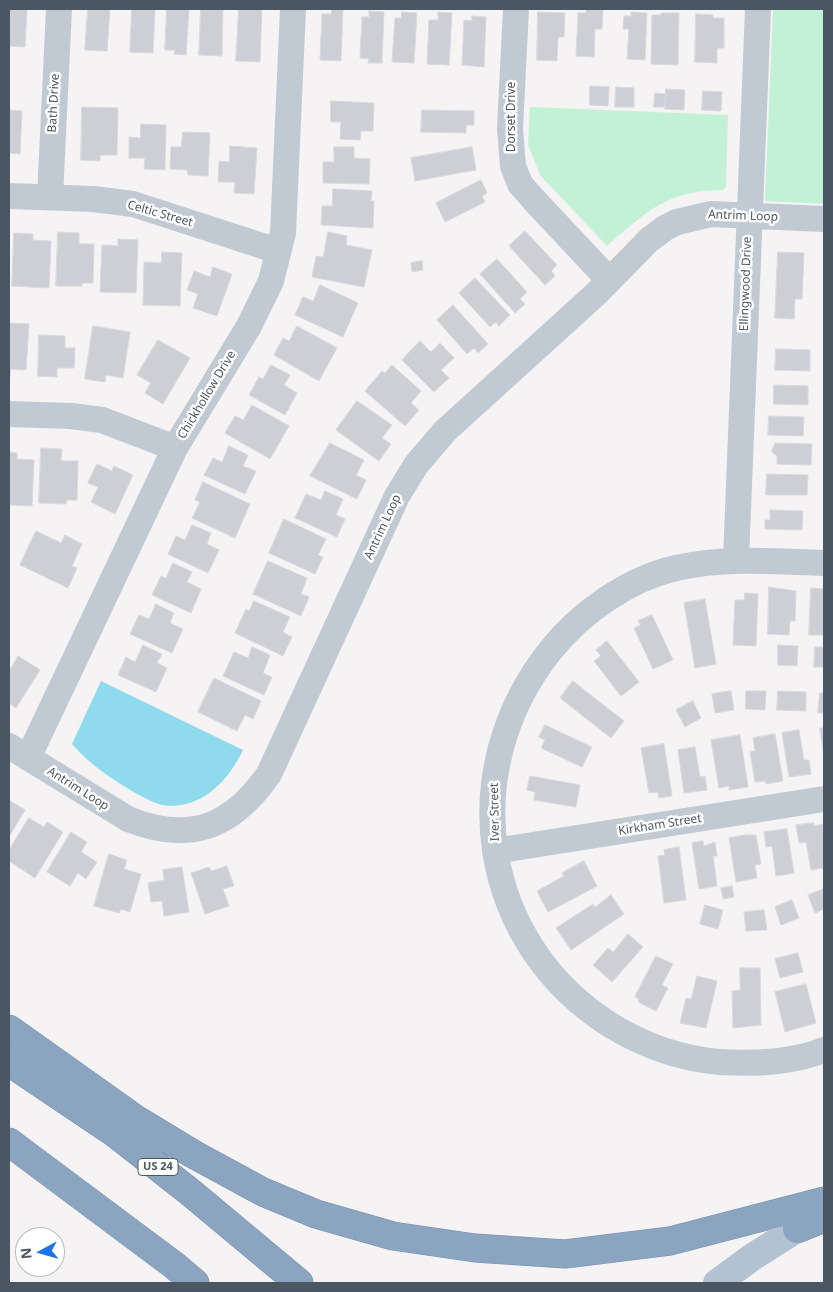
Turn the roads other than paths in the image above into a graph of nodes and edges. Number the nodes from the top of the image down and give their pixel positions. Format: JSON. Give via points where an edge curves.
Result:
{"nodes":[{"id":1,"x":59,"y":9,"type":"edge"},
{"id":2,"x":293,"y":9,"type":"edge"},
{"id":3,"x":516,"y":9,"type":"edge"},
{"id":4,"x":758,"y":9,"type":"edge"},
{"id":5,"x":9,"y":196,"type":"edge"},
{"id":6,"x":50,"y":197,"type":"junction"},
{"id":7,"x":749,"y":216,"type":"junction"},
{"id":8,"x":824,"y":219,"type":"edge"},
{"id":9,"x":278,"y":251,"type":"junction"},
{"id":10,"x":609,"y":280,"type":"junction"},
{"id":11,"x":9,"y":414,"type":"edge"},
{"id":12,"x":175,"y":448,"type":"junction"},
{"id":13,"x":736,"y":560,"type":"junction"},
{"id":14,"x":824,"y":563,"type":"edge"},
{"id":15,"x":18,"y":752,"type":"edge"},
{"id":16,"x":824,"y":799,"type":"edge"},
{"id":17,"x":495,"y":851,"type":"junction"},
{"id":18,"x":9,"y":1029,"type":"edge"},
{"id":19,"x":824,"y":1050,"type":"edge"},
{"id":20,"x":9,"y":1062,"type":"edge"},
{"id":21,"x":9,"y":1142,"type":"edge"},
{"id":22,"x":824,"y":1201,"type":"edge"},
{"id":23,"x":824,"y":1212,"type":"edge"},
{"id":24,"x":824,"y":1218,"type":"edge"},
{"id":25,"x":797,"y":1229,"type":"junction"},
{"id":26,"x":195,"y":1283,"type":"edge"},
{"id":27,"x":299,"y":1283,"type":"edge"},
{"id":28,"x":717,"y":1283,"type":"edge"}],
"edges":[{"from":1,"to":6,"type":"street","name":"Bath Drive"},
{"from":2,"to":9,"type":"street","name":"Chickhollow Drive","via":[[283,233]]},
{"from":3,"to":10,"type":"street","name":"Dorset Drive","via":[[510,129],[513,166],[520,184]]},
{"from":4,"to":7,"type":"street","name":"Ellingwood Drive"},
{"from":5,"to":6,"type":"street","name":"Celtic Street"},
{"from":6,"to":9,"type":"street","name":"Celtic Street","via":[[133,204]]},
{"from":7,"to":8,"type":"street","name":"Antrim Loop"},
{"from":7,"to":10,"type":"street","name":"Antrim Loop","via":[[711,214],[678,222],[650,240]]},
{"from":7,"to":13,"type":"street","name":"Ellingwood Drive"},
{"from":9,"to":12,"type":"street","name":"Chickhollow Drive","via":[[272,281],[263,300]]},
{"from":10,"to":15,"type":"street","name":"Antrim Loop","via":[[445,431],[416,465],[397,496],[269,774],[253,797],[235,813],[192,830],[166,831],[148,827],[128,820]]},
{"from":11,"to":12,"type":"street","via":[[102,420]]},
{"from":12,"to":15,"type":"street","name":"Chickhollow Drive"},
{"from":13,"to":14,"type":"street","name":"Iver Street"},
{"from":13,"to":17,"type":"street","name":"Iver Street","via":[[674,569],[648,578],[597,607],[557,643],[524,690],[502,740],[492,790]]},
{"from":16,"to":17,"type":"street","name":"Kirkham Street"},
{"from":17,"to":19,"type":"street","name":"Iver Street","via":[[510,908],[536,955],[576,999],[598,1017],[628,1035],[680,1055],[706,1061],[765,1063]]},
{"from":18,"to":22,"type":"highway","via":[[137,1120],[263,1192],[316,1214],[393,1236],[475,1248],[565,1254],[670,1241]]},
{"from":20,"to":27,"type":"highway","number":"US 24","via":[[116,1134]]},
{"from":21,"to":26,"type":"highway"},
{"from":23,"to":25,"type":"main road"},
{"from":24,"to":25,"type":"highway"},
{"from":25,"to":28,"type":"main road"}]}
